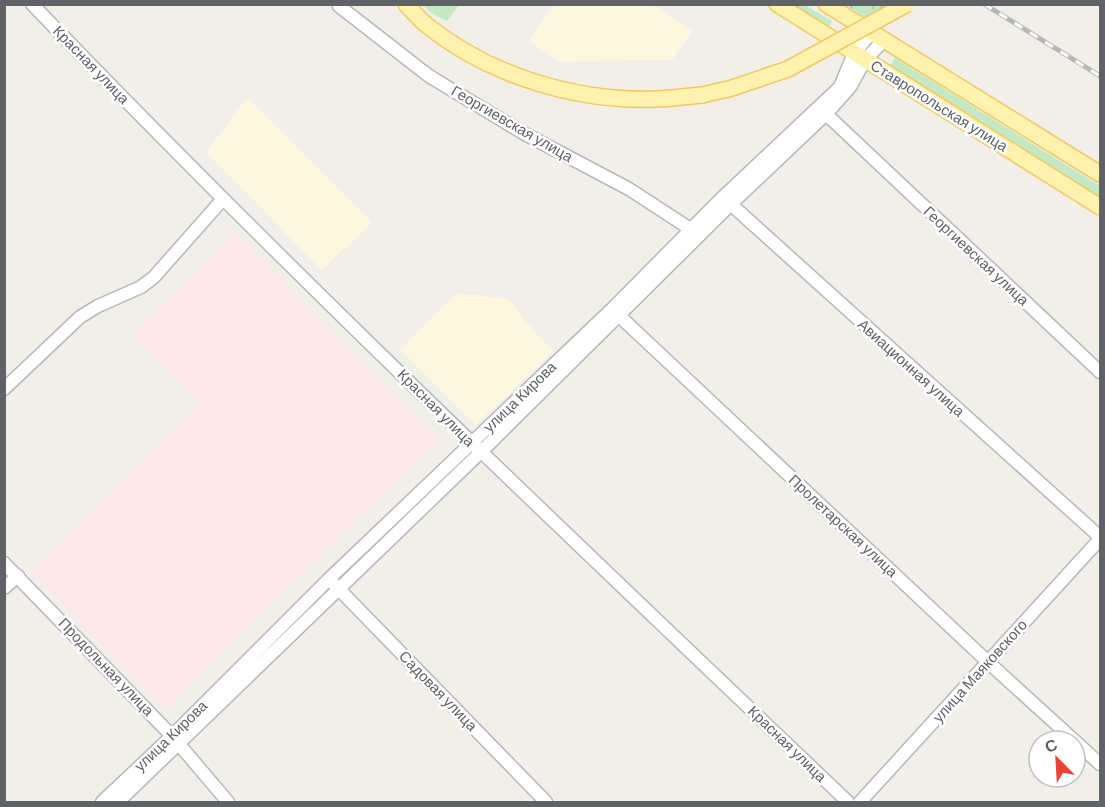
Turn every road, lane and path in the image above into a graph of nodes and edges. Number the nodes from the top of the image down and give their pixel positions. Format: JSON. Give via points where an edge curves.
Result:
{"nodes":[{"id":1,"x":32,"y":4,"type":"edge"},
{"id":2,"x":405,"y":4,"type":"edge"},
{"id":3,"x":777,"y":4,"type":"edge"},
{"id":4,"x":826,"y":4,"type":"edge"},
{"id":5,"x":907,"y":4,"type":"edge"},
{"id":6,"x":339,"y":6,"type":"edge"},
{"id":7,"x":878,"y":36,"type":"junction"},
{"id":8,"x":860,"y":56,"type":"junction"},
{"id":9,"x":826,"y":114,"type":"junction"},
{"id":10,"x":1101,"y":174,"type":"edge"},
{"id":11,"x":224,"y":200,"type":"junction"},
{"id":12,"x":727,"y":201,"type":"junction"},
{"id":13,"x":1101,"y":207,"type":"edge"},
{"id":14,"x":692,"y":230,"type":"junction"},
{"id":15,"x":616,"y":312,"type":"junction"},
{"id":16,"x":1101,"y":372,"type":"edge"},
{"id":17,"x":4,"y":389,"type":"edge"},
{"id":18,"x":476,"y":448,"type":"junction"},
{"id":19,"x":1101,"y":538,"type":"edge"},
{"id":20,"x":4,"y":563,"type":"edge"},
{"id":21,"x":18,"y":576,"type":"junction"},
{"id":22,"x":334,"y":584,"type":"junction"},
{"id":23,"x":4,"y":588,"type":"edge"},
{"id":24,"x":988,"y":662,"type":"junction"},
{"id":25,"x":175,"y":740,"type":"junction"},
{"id":26,"x":1101,"y":764,"type":"edge"},
{"id":27,"x":102,"y":802,"type":"edge"},
{"id":28,"x":118,"y":802,"type":"edge"},
{"id":29,"x":228,"y":802,"type":"edge"},
{"id":30,"x":546,"y":802,"type":"edge"},
{"id":31,"x":848,"y":802,"type":"edge"},
{"id":32,"x":860,"y":802,"type":"edge"}],
"edges":[{"from":1,"to":11,"type":"street","name":"Красная улица"},
{"from":2,"to":5,"type":"main road","bridge":true,"via":[[457,46],[528,80],[608,97],[656,99],[702,95],[788,69]]},
{"from":3,"to":8,"type":"main road","name":"Ставропольская улица"},
{"from":4,"to":7,"type":"main road","name":"Ставропольская улица"},
{"from":6,"to":14,"type":"street","name":"Георгиевская улица","via":[[429,76],[525,134],[629,189]]},
{"from":7,"to":8,"type":"street","name":"улица Кирова"},
{"from":7,"to":10,"type":"main road","name":"Ставропольская улица"},
{"from":8,"to":9,"type":"street","name":"улица Кирова","via":[[850,87]]},
{"from":8,"to":12,"type":"street","name":"улица Кирова","via":[[840,87]]},
{"from":8,"to":13,"type":"main road","name":"Ставропольская улица"},
{"from":9,"to":12,"type":"street","name":"улица Кирова"},
{"from":9,"to":16,"type":"street","name":"Георгиевская улица"},
{"from":11,"to":17,"type":"street","via":[[154,278],[80,317]]},
{"from":11,"to":18,"type":"street","name":"Красная улица"},
{"from":12,"to":14,"type":"street","name":"улица Кирова"},
{"from":12,"to":15,"type":"street","name":"улица Кирова"},
{"from":12,"to":19,"type":"street","name":"Авиационная улица"},
{"from":14,"to":15,"type":"street","name":"улица Кирова"},
{"from":15,"to":18,"type":"street","name":"улица Кирова"},
{"from":15,"to":24,"type":"street","name":"Пролетарская улица"},
{"from":18,"to":22,"type":"street","name":"улица Кирова"},
{"from":18,"to":31,"type":"street","name":"Красная улица"},
{"from":19,"to":24,"type":"street","name":"улица Маяковского"},
{"from":20,"to":21,"type":"street","name":"Продольная улица"},
{"from":21,"to":23,"type":"street"},
{"from":21,"to":25,"type":"street","name":"Продольная улица"},
{"from":22,"to":25,"type":"street","name":"улица Кирова"},
{"from":22,"to":30,"type":"street","name":"Садовая улица"},
{"from":24,"to":26,"type":"street","name":"Пролетарская улица"},
{"from":24,"to":32,"type":"street","name":"улица Маяковского"},
{"from":25,"to":27,"type":"street","name":"улица Кирова"},
{"from":25,"to":28,"type":"street","name":"улица Кирова"},
{"from":25,"to":29,"type":"street","name":"Продольная улица"}]}
